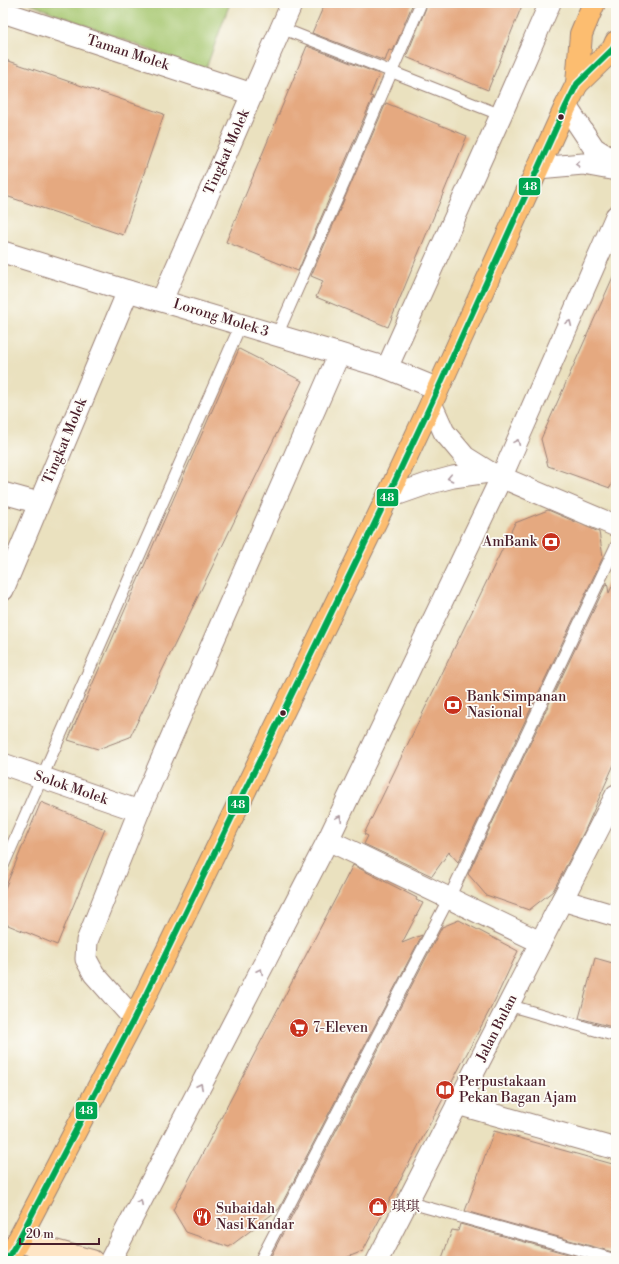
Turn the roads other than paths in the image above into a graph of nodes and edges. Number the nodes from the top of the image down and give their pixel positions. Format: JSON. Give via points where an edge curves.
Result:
{"nodes":[{"id":1,"x":292,"y":3,"type":"edge"},
{"id":2,"x":421,"y":3,"type":"edge"},
{"id":3,"x":550,"y":3,"type":"edge"},
{"id":4,"x":594,"y":3,"type":"edge"},
{"id":5,"x":3,"y":12,"type":"edge"},
{"id":6,"x":281,"y":28,"type":"junction"},
{"id":7,"x":616,"y":42,"type":"edge"},
{"id":8,"x":392,"y":72,"type":"junction"},
{"id":9,"x":577,"y":84,"type":"junction"},
{"id":10,"x":252,"y":94,"type":"junction"},
{"id":11,"x":566,"y":106,"type":"junction"},
{"id":12,"x":501,"y":115,"type":"junction"},
{"id":13,"x":616,"y":162,"type":"edge"},
{"id":14,"x":538,"y":168,"type":"junction"},
{"id":15,"x":616,"y":170,"type":"edge"},
{"id":16,"x":616,"y":216,"type":"edge"},
{"id":17,"x":3,"y":252,"type":"edge"},
{"id":18,"x":128,"y":291,"type":"junction"},
{"id":19,"x":162,"y":300,"type":"junction"},
{"id":20,"x":241,"y":324,"type":"junction"},
{"id":21,"x":277,"y":335,"type":"junction"},
{"id":22,"x":339,"y":354,"type":"junction"},
{"id":23,"x":387,"y":368,"type":"junction"},
{"id":24,"x":435,"y":396,"type":"junction"},
{"id":25,"x":495,"y":475,"type":"junction"},
{"id":26,"x":3,"y":493,"type":"edge"},
{"id":27,"x":387,"y":498,"type":"junction"},
{"id":28,"x":39,"y":503,"type":"junction"},
{"id":29,"x":616,"y":526,"type":"edge"},
{"id":30,"x":616,"y":546,"type":"edge"},
{"id":31,"x":3,"y":590,"type":"edge"},
{"id":32,"x":3,"y":764,"type":"edge"},
{"id":33,"x":42,"y":778,"type":"junction"},
{"id":34,"x":615,"y":798,"type":"edge"},
{"id":35,"x":139,"y":811,"type":"junction"},
{"id":36,"x":328,"y":840,"type":"junction"},
{"id":37,"x":3,"y":866,"type":"edge"},
{"id":38,"x":449,"y":898,"type":"junction"},
{"id":39,"x":562,"y":900,"type":"junction"},
{"id":40,"x":616,"y":916,"type":"edge"},
{"id":41,"x":540,"y":942,"type":"junction"},
{"id":42,"x":508,"y":1005,"type":"junction"},
{"id":43,"x":134,"y":1019,"type":"junction"},
{"id":44,"x":616,"y":1036,"type":"edge"},
{"id":45,"x":457,"y":1104,"type":"junction"},
{"id":46,"x":616,"y":1149,"type":"edge"},
{"id":47,"x":407,"y":1202,"type":"junction"},
{"id":48,"x":10,"y":1240,"type":"edge"},
{"id":49,"x":616,"y":1260,"type":"edge"},
{"id":50,"x":6,"y":1261,"type":"edge"},
{"id":51,"x":92,"y":1261,"type":"edge"},
{"id":52,"x":110,"y":1261,"type":"edge"},
{"id":53,"x":260,"y":1261,"type":"edge"},
{"id":54,"x":377,"y":1261,"type":"edge"}],
"edges":[{"from":1,"to":6,"type":"street","name":"Tingkat Molek"},
{"from":2,"to":8,"type":"lane"},
{"from":3,"to":12,"type":"street"},
{"from":4,"to":9,"type":"main road","via":[[581,34]]},
{"from":5,"to":10,"type":"street","name":"Taman Molek"},
{"from":6,"to":8,"type":"lane"},
{"from":6,"to":10,"type":"street","name":"Tingkat Molek"},
{"from":7,"to":9,"type":"main road","via":[[613,49]]},
{"from":8,"to":12,"type":"lane"},
{"from":8,"to":21,"type":"lane"},
{"from":9,"to":11,"type":"main road"},
{"from":10,"to":19,"type":"street","name":"Tingkat Molek"},
{"from":11,"to":13,"type":"street","via":[[594,148]]},
{"from":11,"to":14,"type":"main road"},
{"from":12,"to":23,"type":"street"},
{"from":15,"to":14,"type":"street","one_way":true,"via":[[583,164]]},
{"from":14,"to":24,"type":"main road"},
{"from":25,"to":16,"type":"street","one_way":true},
{"from":17,"to":18,"type":"street","name":"Lorong Molek 3"},
{"from":18,"to":19,"type":"street","name":"Lorong Molek 3"},
{"from":18,"to":28,"type":"street","name":"Tingkat Molek"},
{"from":19,"to":20,"type":"street","name":"Lorong Molek 3"},
{"from":20,"to":21,"type":"street","name":"Lorong Molek 3"},
{"from":20,"to":33,"type":"lane"},
{"from":21,"to":22,"type":"street","name":"Lorong Molek 3"},
{"from":22,"to":23,"type":"street","name":"Lorong Molek 3"},
{"from":22,"to":35,"type":"street"},
{"from":23,"to":24,"type":"street","name":"Lorong Molek 3"},
{"from":24,"to":25,"type":"street","via":[[444,432],[465,457]]},
{"from":24,"to":27,"type":"main road"},
{"from":25,"to":27,"type":"street","one_way":true,"via":[[454,478]]},
{"from":25,"to":29,"type":"street"},
{"from":36,"to":25,"type":"street","one_way":true},
{"from":26,"to":28,"type":"street"},
{"from":27,"to":43,"type":"main road"},
{"from":28,"to":31,"type":"street","name":"Tingkat Molek"},
{"from":30,"to":38,"type":"lane"},
{"from":32,"to":33,"type":"street","name":"Solok Molek"},
{"from":33,"to":35,"type":"street","name":"Solok Molek"},
{"from":33,"to":37,"type":"lane"},
{"from":34,"to":39,"type":"street","name":"Jalan Bulan"},
{"from":35,"to":43,"type":"street","via":[[87,941],[86,959],[94,974]]},
{"from":36,"to":38,"type":"street"},
{"from":52,"to":36,"type":"street","one_way":true},
{"from":38,"to":41,"type":"street"},
{"from":38,"to":53,"type":"lane"},
{"from":39,"to":40,"type":"street"},
{"from":39,"to":41,"type":"street","name":"Jalan Bulan"},
{"from":41,"to":42,"type":"street","name":"Jalan Bulan"},
{"from":42,"to":44,"type":"lane"},
{"from":42,"to":45,"type":"street","name":"Jalan Bulan"},
{"from":43,"to":48,"type":"main road"},
{"from":45,"to":46,"type":"street"},
{"from":45,"to":47,"type":"street","name":"Jalan Bulan"},
{"from":47,"to":49,"type":"lane"},
{"from":47,"to":54,"type":"street","name":"Jalan Bulan"},
{"from":48,"to":50,"type":"main road"},
{"from":48,"to":51,"type":"street"}]}
